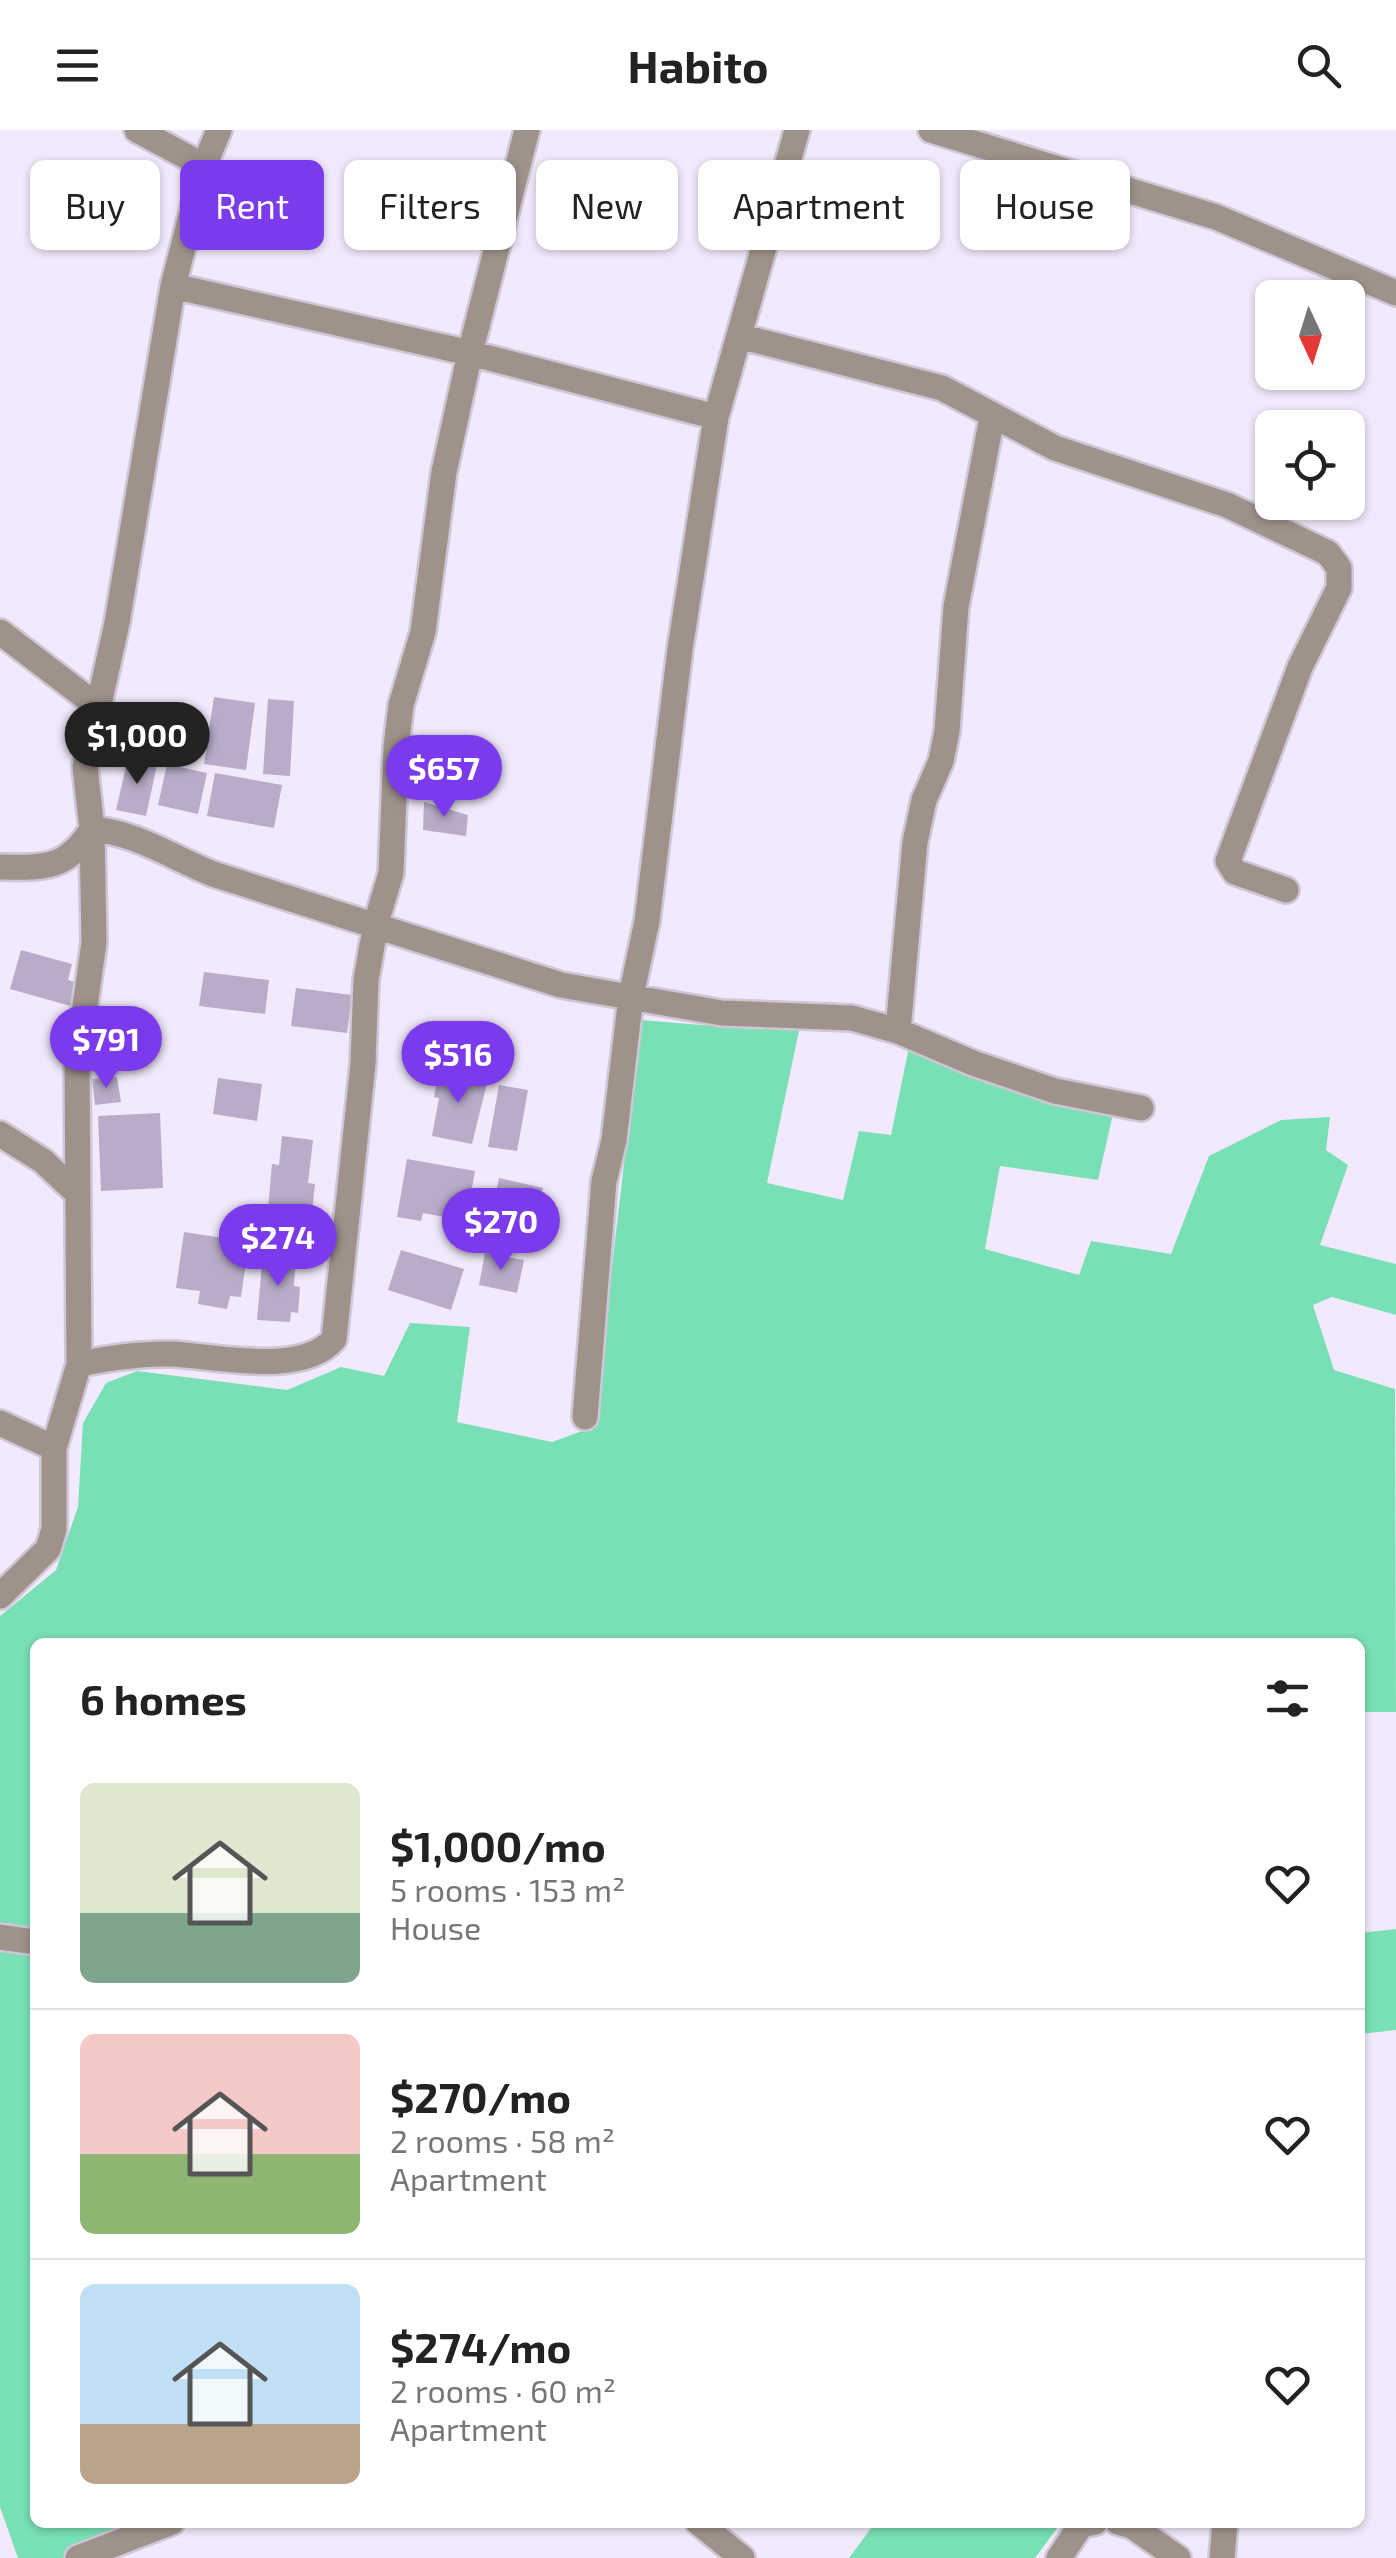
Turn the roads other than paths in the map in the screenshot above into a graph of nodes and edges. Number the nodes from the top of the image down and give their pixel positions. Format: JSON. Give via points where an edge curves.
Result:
{"nodes":[{"id":1,"x":137,"y":130,"type":"edge"},
{"id":2,"x":218,"y":130,"type":"edge"},
{"id":3,"x":526,"y":130,"type":"edge"},
{"id":4,"x":796,"y":130,"type":"edge"},
{"id":5,"x":930,"y":130,"type":"edge"},
{"id":6,"x":193,"y":160,"type":"edge"},
{"id":7,"x":206,"y":160,"type":"edge"},
{"id":8,"x":182,"y":250,"type":"edge"},
{"id":9,"x":173,"y":286,"type":"junction"},
{"id":10,"x":1396,"y":293,"type":"edge"},
{"id":11,"x":739,"y":336,"type":"junction"},
{"id":12,"x":470,"y":353,"type":"junction"},
{"id":13,"x":716,"y":418,"type":"junction"},
{"id":14,"x":992,"y":418,"type":"junction"},
{"id":15,"x":0,"y":632,"type":"edge"},
{"id":16,"x":97,"y":706,"type":"junction"},
{"id":17,"x":92,"y":829,"type":"junction"},
{"id":18,"x":0,"y":867,"type":"edge"},
{"id":19,"x":1286,"y":890,"type":"dead end"},
{"id":20,"x":376,"y":924,"type":"junction"},
{"id":21,"x":631,"y":996,"type":"junction"},
{"id":22,"x":898,"y":1031,"type":"junction"},
{"id":23,"x":1141,"y":1108,"type":"dead end"},
{"id":24,"x":0,"y":1134,"type":"edge"},
{"id":25,"x":77,"y":1148,"type":"junction"},
{"id":26,"x":43,"y":1161,"type":"junction"},
{"id":27,"x":78,"y":1194,"type":"junction"},
{"id":28,"x":79,"y":1364,"type":"junction"},
{"id":29,"x":586,"y":1416,"type":"dead end"},
{"id":30,"x":0,"y":1423,"type":"edge"},
{"id":31,"x":54,"y":1448,"type":"junction"},
{"id":32,"x":0,"y":1596,"type":"edge"},
{"id":33,"x":0,"y":1937,"type":"edge"},
{"id":34,"x":30,"y":1941,"type":"edge"},
{"id":35,"x":156,"y":2528,"type":"edge"},
{"id":36,"x":705,"y":2528,"type":"edge"},
{"id":37,"x":1079,"y":2528,"type":"edge"},
{"id":38,"x":1135,"y":2528,"type":"edge"},
{"id":39,"x":1224,"y":2528,"type":"edge"},
{"id":40,"x":78,"y":2558,"type":"edge"},
{"id":41,"x":742,"y":2558,"type":"edge"},
{"id":42,"x":1059,"y":2558,"type":"edge"},
{"id":43,"x":1178,"y":2558,"type":"edge"},
{"id":44,"x":1222,"y":2558,"type":"edge"}],
"edges":[{"from":1,"to":6,"type":"street"},
{"from":2,"to":7,"type":"street"},
{"from":3,"to":12,"type":"street"},
{"from":4,"to":11,"type":"street"},
{"from":5,"to":10,"type":"street","via":[[1216,217]]},
{"from":8,"to":9,"type":"street"},
{"from":9,"to":12,"type":"street"},
{"from":9,"to":16,"type":"street"},
{"from":11,"to":13,"type":"street"},
{"from":11,"to":14,"type":"street","via":[[942,388]]},
{"from":12,"to":13,"type":"street"},
{"from":12,"to":20,"type":"street","via":[[444,472],[424,632],[401,705],[391,873]]},
{"from":13,"to":21,"type":"street","via":[[648,921]]},
{"from":14,"to":19,"type":"street","via":[[1055,448],[1227,505],[1328,554],[1339,568],[1339,588],[1300,667],[1228,861],[1235,872]]},
{"from":14,"to":22,"type":"street","via":[[956,607],[947,730],[915,842]]},
{"from":15,"to":16,"type":"street"},
{"from":16,"to":17,"type":"street","via":[[85,766]]},
{"from":17,"to":18,"type":"street","via":[[62,862]]},
{"from":17,"to":20,"type":"street","via":[[122,831],[213,874]]},
{"from":17,"to":25,"type":"street","via":[[94,942],[77,1062]]},
{"from":20,"to":21,"type":"street","via":[[514,972]]},
{"from":20,"to":28,"type":"street","via":[[334,1339],[306,1358],[170,1354]]},
{"from":21,"to":22,"type":"street","via":[[722,1013],[852,1018]]},
{"from":21,"to":29,"type":"street","via":[[600,1214]]},
{"from":22,"to":23,"type":"street","via":[[1055,1090]]},
{"from":24,"to":26,"type":"street"},
{"from":25,"to":26,"type":"street"},
{"from":25,"to":27,"type":"street"},
{"from":26,"to":27,"type":"street"},
{"from":27,"to":28,"type":"street"},
{"from":28,"to":31,"type":"street"},
{"from":30,"to":31,"type":"street"},
{"from":31,"to":32,"type":"street","via":[[48,1548]]},
{"from":33,"to":34,"type":"street"},
{"from":35,"to":40,"type":"street"},
{"from":36,"to":41,"type":"street"},
{"from":37,"to":42,"type":"street"},
{"from":38,"to":43,"type":"street"},
{"from":39,"to":44,"type":"street"}]}
